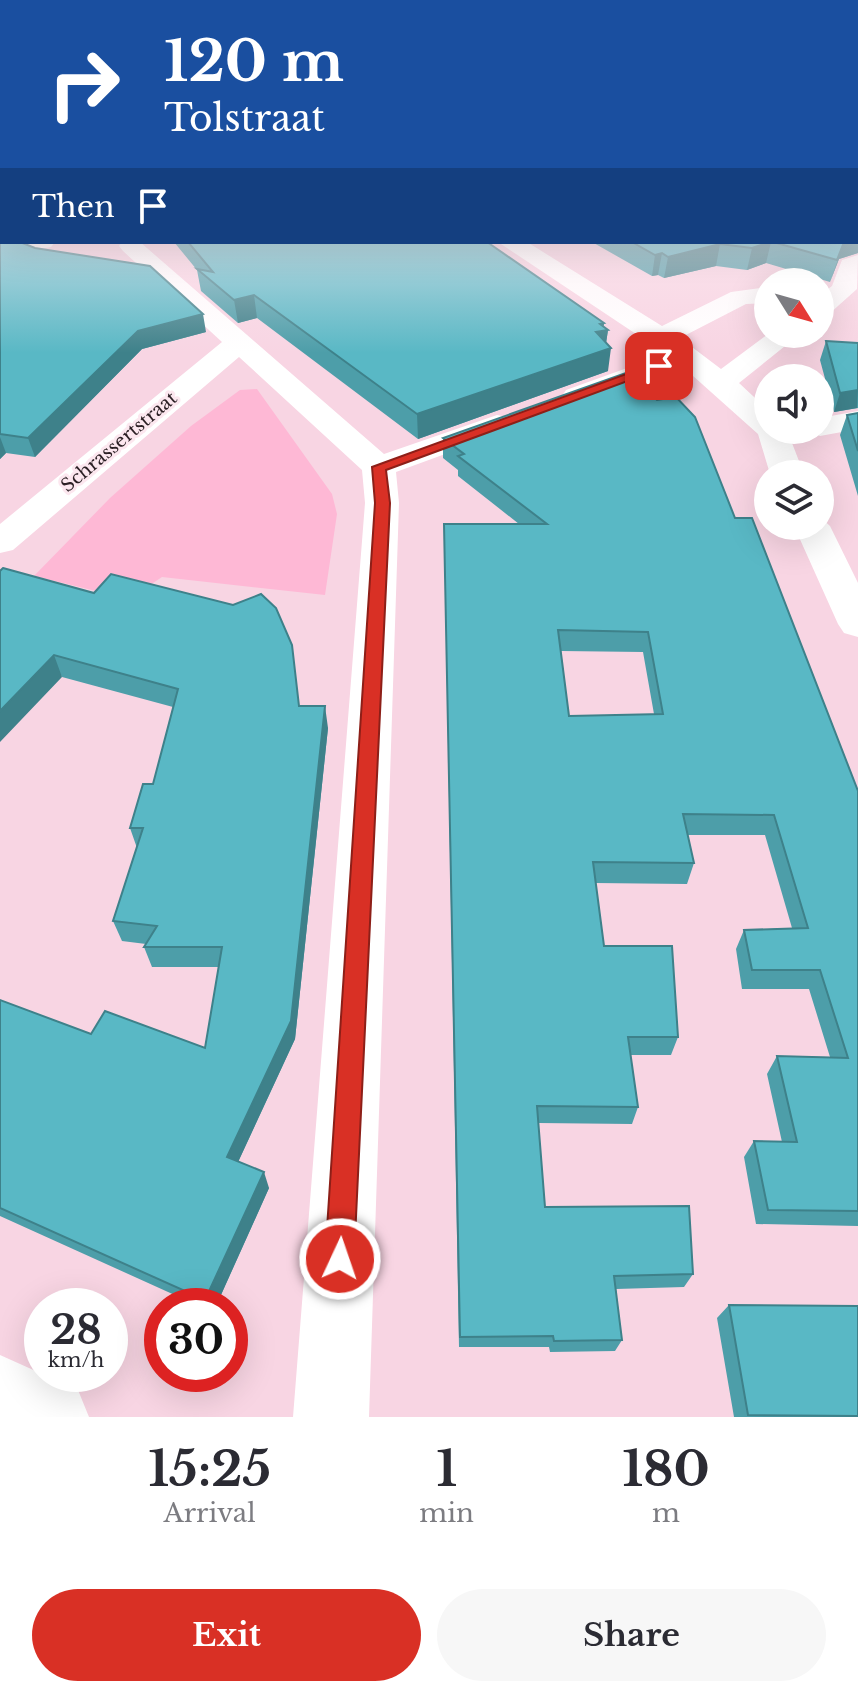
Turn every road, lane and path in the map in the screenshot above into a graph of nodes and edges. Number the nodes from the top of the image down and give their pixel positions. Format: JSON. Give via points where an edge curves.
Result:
{"nodes":[{"id":1,"x":31,"y":244,"type":"edge"},
{"id":2,"x":513,"y":244,"type":"edge"},
{"id":3,"x":131,"y":246,"type":"dead end"},
{"id":4,"x":0,"y":249,"type":"edge"},
{"id":5,"x":858,"y":262,"type":"edge"},
{"id":6,"x":754,"y":294,"type":"edge"},
{"id":7,"x":834,"y":297,"type":"edge"},
{"id":8,"x":661,"y":337,"type":"junction"},
{"id":9,"x":238,"y":343,"type":"junction"},
{"id":10,"x":767,"y":348,"type":"edge"},
{"id":11,"x":687,"y":356,"type":"junction"},
{"id":12,"x":722,"y":382,"type":"junction"},
{"id":13,"x":555,"y":404,"type":"edge"},
{"id":14,"x":754,"y":409,"type":"edge"},
{"id":15,"x":526,"y":414,"type":"edge"},
{"id":16,"x":858,"y":420,"type":"edge"},
{"id":17,"x":834,"y":424,"type":"edge"},
{"id":18,"x":379,"y":467,"type":"junction"},
{"id":19,"x":819,"y":540,"type":"edge"},
{"id":20,"x":0,"y":542,"type":"edge"},
{"id":21,"x":858,"y":624,"type":"edge"},
{"id":22,"x":0,"y":1392,"type":"edge"},
{"id":23,"x":51,"y":1417,"type":"edge"},
{"id":24,"x":331,"y":1417,"type":"edge"}],
"edges":[{"from":1,"to":4,"type":"street"},
{"from":2,"to":8,"type":"street"},
{"from":3,"to":9,"type":"street"},
{"from":5,"to":7,"type":"street","via":[[851,265],[844,289]]},
{"from":6,"to":8,"type":"street"},
{"from":8,"to":11,"type":"street"},
{"from":9,"to":18,"type":"street"},
{"from":9,"to":20,"type":"street","name":"Schrassertstraat"},
{"from":10,"to":12,"type":"street"},
{"from":11,"to":12,"type":"street"},
{"from":11,"to":13,"type":"street"},
{"from":12,"to":14,"type":"street"},
{"from":15,"to":18,"type":"street"},
{"from":16,"to":17,"type":"street"},
{"from":18,"to":24,"type":"street","via":[[382,519]]},
{"from":19,"to":21,"type":"street"},
{"from":22,"to":23,"type":"street"}]}
